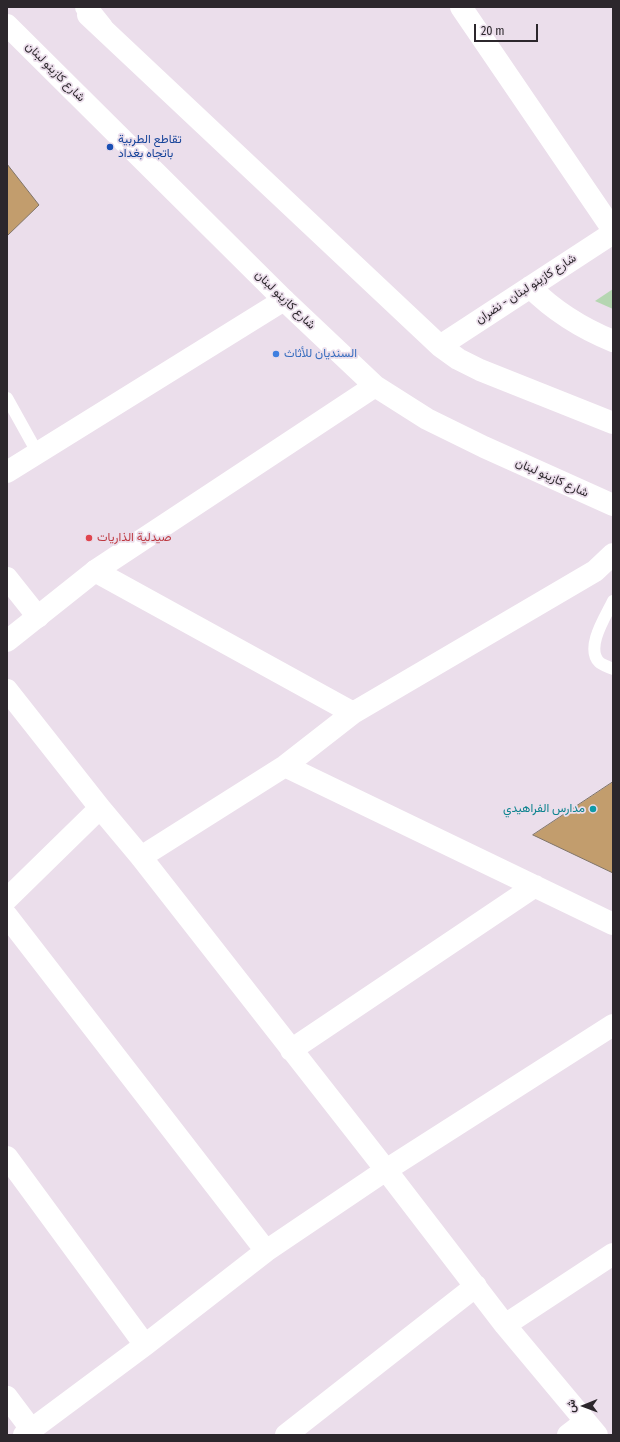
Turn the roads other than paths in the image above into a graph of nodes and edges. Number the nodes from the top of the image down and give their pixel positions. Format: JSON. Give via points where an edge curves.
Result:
{"nodes":[{"id":1,"x":79,"y":7,"type":"edge"},
{"id":2,"x":86,"y":7,"type":"edge"},
{"id":3,"x":461,"y":7,"type":"edge"},
{"id":4,"x":7,"y":25,"type":"edge"},
{"id":5,"x":102,"y":27,"type":"junction"},
{"id":6,"x":613,"y":231,"type":"edge"},
{"id":7,"x":530,"y":287,"type":"junction"},
{"id":8,"x":284,"y":300,"type":"junction"},
{"id":9,"x":613,"y":340,"type":"edge"},
{"id":10,"x":440,"y":346,"type":"junction"},
{"id":11,"x":375,"y":386,"type":"junction"},
{"id":12,"x":7,"y":398,"type":"edge"},
{"id":13,"x":613,"y":423,"type":"edge"},
{"id":14,"x":37,"y":452,"type":"junction"},
{"id":15,"x":7,"y":472,"type":"edge"},
{"id":16,"x":613,"y":505,"type":"edge"},
{"id":17,"x":613,"y":554,"type":"edge"},
{"id":18,"x":95,"y":571,"type":"junction"},
{"id":19,"x":7,"y":578,"type":"edge"},
{"id":20,"x":613,"y":602,"type":"edge"},
{"id":21,"x":38,"y":617,"type":"junction"},
{"id":22,"x":7,"y":641,"type":"edge"},
{"id":23,"x":613,"y":669,"type":"edge"},
{"id":24,"x":7,"y":690,"type":"edge"},
{"id":25,"x":354,"y":713,"type":"junction"},
{"id":26,"x":285,"y":766,"type":"junction"},
{"id":27,"x":100,"y":808,"type":"junction"},
{"id":28,"x":141,"y":857,"type":"junction"},
{"id":29,"x":535,"y":886,"type":"junction"},
{"id":30,"x":7,"y":898,"type":"edge"},
{"id":31,"x":7,"y":916,"type":"edge"},
{"id":32,"x":613,"y":924,"type":"edge"},
{"id":33,"x":613,"y":1025,"type":"edge"},
{"id":34,"x":292,"y":1050,"type":"junction"},
{"id":35,"x":7,"y":1157,"type":"edge"},
{"id":36,"x":386,"y":1170,"type":"junction"},
{"id":37,"x":266,"y":1251,"type":"junction"},
{"id":38,"x":613,"y":1254,"type":"edge"},
{"id":39,"x":476,"y":1286,"type":"junction"},
{"id":40,"x":505,"y":1325,"type":"junction"},
{"id":41,"x":145,"y":1345,"type":"junction"},
{"id":42,"x":7,"y":1396,"type":"edge"},
{"id":43,"x":591,"y":1428,"type":"edge"},
{"id":44,"x":28,"y":1432,"type":"edge"},
{"id":45,"x":286,"y":1435,"type":"edge"},
{"id":46,"x":568,"y":1435,"type":"edge"}],
"edges":[{"from":1,"to":5,"type":"street"},
{"from":2,"to":5,"type":"street"},
{"from":3,"to":6,"type":"street"},
{"from":4,"to":8,"type":"street","name":"شارع كازينو لبنان"},
{"from":5,"to":10,"type":"street"},
{"from":6,"to":7,"type":"street","name":"شارع كازينو لبنان - نضران"},
{"from":7,"to":9,"type":"street","via":[[568,319]]},
{"from":7,"to":10,"type":"street","name":"شارع كازينو لبنان - نضران"},
{"from":8,"to":11,"type":"street","name":"شارع كازينو لبنان"},
{"from":8,"to":14,"type":"street"},
{"from":10,"to":13,"type":"street","via":[[480,370]]},
{"from":11,"to":16,"type":"street","name":"شارع كازينو لبنان","via":[[427,419]]},
{"from":11,"to":18,"type":"street"},
{"from":12,"to":14,"type":"lane"},
{"from":14,"to":15,"type":"street"},
{"from":17,"to":25,"type":"street","via":[[595,571]]},
{"from":18,"to":21,"type":"street"},
{"from":18,"to":25,"type":"street"},
{"from":19,"to":21,"type":"street"},
{"from":20,"to":23,"type":"lane","via":[[595,639],[594,650],[600,662]]},
{"from":21,"to":22,"type":"street"},
{"from":24,"to":27,"type":"street"},
{"from":25,"to":26,"type":"street"},
{"from":26,"to":28,"type":"street"},
{"from":26,"to":29,"type":"street"},
{"from":27,"to":28,"type":"street"},
{"from":27,"to":30,"type":"street"},
{"from":28,"to":34,"type":"street"},
{"from":29,"to":32,"type":"street"},
{"from":29,"to":34,"type":"street"},
{"from":31,"to":37,"type":"street"},
{"from":33,"to":36,"type":"street"},
{"from":34,"to":36,"type":"street"},
{"from":35,"to":41,"type":"street"},
{"from":36,"to":37,"type":"street"},
{"from":36,"to":39,"type":"street"},
{"from":37,"to":41,"type":"street"},
{"from":38,"to":40,"type":"street"},
{"from":39,"to":40,"type":"street"},
{"from":39,"to":45,"type":"street"},
{"from":40,"to":43,"type":"street"},
{"from":41,"to":44,"type":"street"},
{"from":42,"to":44,"type":"street"},
{"from":43,"to":46,"type":"street"}]}
